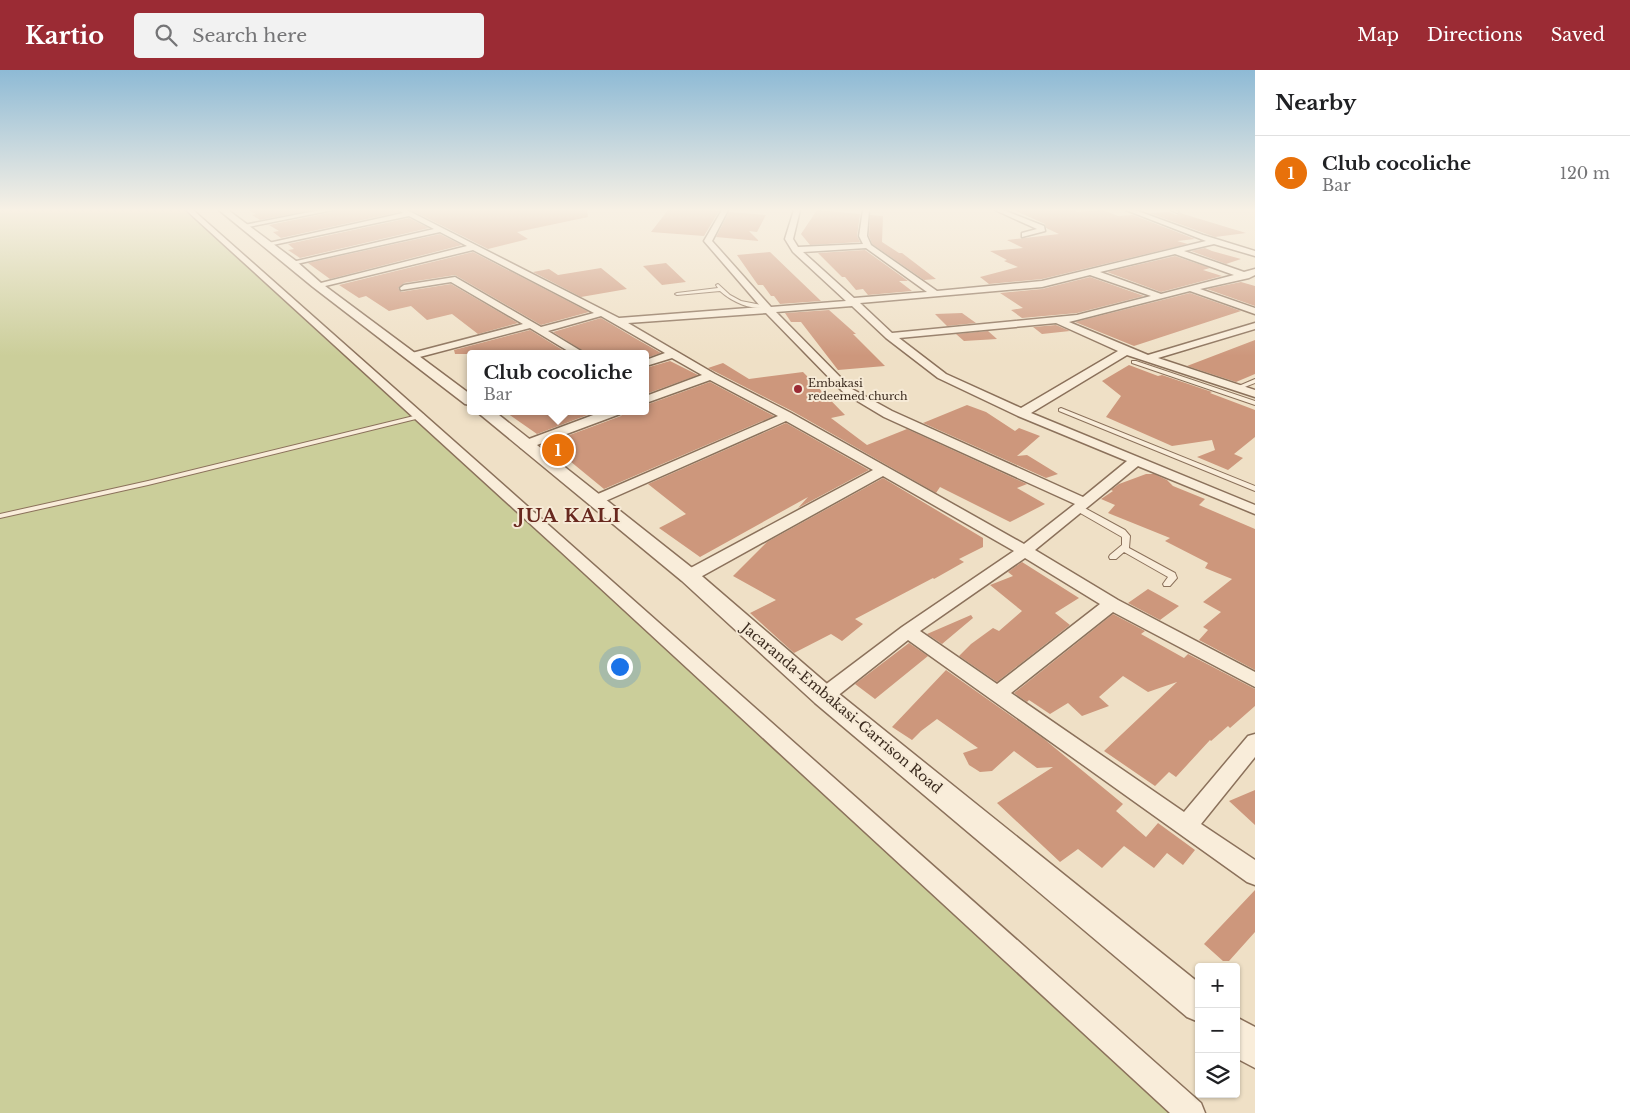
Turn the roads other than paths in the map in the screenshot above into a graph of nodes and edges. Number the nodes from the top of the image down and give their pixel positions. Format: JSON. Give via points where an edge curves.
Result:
{"nodes":[{"id":1,"x":244,"y":259,"type":"edge"},
{"id":2,"x":287,"y":259,"type":"edge"},
{"id":3,"x":311,"y":259,"type":"edge"},
{"id":4,"x":426,"y":259,"type":"edge"},
{"id":5,"x":497,"y":259,"type":"edge"},
{"id":6,"x":724,"y":259,"type":"edge"},
{"id":7,"x":806,"y":259,"type":"edge"},
{"id":8,"x":888,"y":259,"type":"edge"},
{"id":9,"x":1144,"y":259,"type":"edge"},
{"id":10,"x":1197,"y":259,"type":"edge"},
{"id":11,"x":292,"y":263,"type":"junction"},
{"id":12,"x":1091,"y":272,"type":"junction"},
{"id":13,"x":1255,"y":272,"type":"edge"},
{"id":14,"x":1244,"y":275,"type":"junction"},
{"id":15,"x":1255,"y":279,"type":"edge"},
{"id":16,"x":317,"y":285,"type":"junction"},
{"id":17,"x":404,"y":288,"type":"dead end"},
{"id":18,"x":1192,"y":289,"type":"junction"},
{"id":19,"x":678,"y":294,"type":"dead end"},
{"id":20,"x":936,"y":294,"type":"junction"},
{"id":21,"x":1162,"y":297,"type":"junction"},
{"id":22,"x":854,"y":302,"type":"junction"},
{"id":23,"x":767,"y":307,"type":"junction"},
{"id":24,"x":1255,"y":311,"type":"edge"},
{"id":25,"x":603,"y":313,"type":"junction"},
{"id":26,"x":617,"y":321,"type":"junction"},
{"id":27,"x":1059,"y":321,"type":"junction"},
{"id":28,"x":1255,"y":326,"type":"edge"},
{"id":29,"x":535,"y":328,"type":"junction"},
{"id":30,"x":890,"y":336,"type":"junction"},
{"id":31,"x":574,"y":350,"type":"edge"},
{"id":32,"x":1126,"y":351,"type":"junction"},
{"id":33,"x":673,"y":354,"type":"junction"},
{"id":34,"x":412,"y":356,"type":"junction"},
{"id":35,"x":1148,"y":358,"type":"junction"},
{"id":36,"x":649,"y":362,"type":"edge"},
{"id":37,"x":1134,"y":362,"type":"dead end"},
{"id":38,"x":711,"y":376,"type":"junction"},
{"id":39,"x":1255,"y":381,"type":"edge"},
{"id":40,"x":1237,"y":388,"type":"junction"},
{"id":41,"x":1255,"y":394,"type":"edge"},
{"id":42,"x":467,"y":399,"type":"edge"},
{"id":43,"x":649,"y":399,"type":"edge"},
{"id":44,"x":1255,"y":403,"type":"edge"},
{"id":45,"x":1061,"y":410,"type":"dead end"},
{"id":46,"x":1022,"y":412,"type":"junction"},
{"id":47,"x":491,"y":415,"type":"edge"},
{"id":48,"x":605,"y":415,"type":"edge"},
{"id":49,"x":422,"y":416,"type":"junction"},
{"id":50,"x":787,"y":416,"type":"junction"},
{"id":51,"x":525,"y":445,"type":"junction"},
{"id":52,"x":1137,"y":460,"type":"junction"},
{"id":53,"x":882,"y":471,"type":"junction"},
{"id":54,"x":1255,"y":489,"type":"edge"},
{"id":55,"x":596,"y":500,"type":"junction"},
{"id":56,"x":1082,"y":506,"type":"junction"},
{"id":57,"x":1255,"y":510,"type":"edge"},
{"id":58,"x":0,"y":516,"type":"edge"},
{"id":59,"x":1123,"y":548,"type":"junction"},
{"id":60,"x":1025,"y":552,"type":"junction"},
{"id":61,"x":1113,"y":557,"type":"dead end"},
{"id":62,"x":689,"y":576,"type":"junction"},
{"id":63,"x":1167,"y":584,"type":"dead end"},
{"id":64,"x":1112,"y":604,"type":"junction"},
{"id":65,"x":908,"y":631,"type":"junction"},
{"id":66,"x":1255,"y":680,"type":"edge"},
{"id":67,"x":997,"y":694,"type":"junction"},
{"id":68,"x":824,"y":696,"type":"junction"},
{"id":69,"x":1255,"y":742,"type":"edge"},
{"id":70,"x":1187,"y":825,"type":"junction"},
{"id":71,"x":1255,"y":874,"type":"edge"},
{"id":72,"x":1195,"y":1002,"type":"edge"},
{"id":73,"x":1240,"y":1038,"type":"edge"},
{"id":74,"x":1255,"y":1050,"type":"edge"},
{"id":75,"x":1191,"y":1113,"type":"edge"}],
"edges":[{"from":1,"to":49,"type":"street"},
{"from":2,"to":11,"type":"street"},
{"from":3,"to":11,"type":"street"},
{"from":4,"to":16,"type":"street"},
{"from":5,"to":25,"type":"street"},
{"from":6,"to":23,"type":"street"},
{"from":7,"to":22,"type":"street"},
{"from":8,"to":20,"type":"street"},
{"from":9,"to":12,"type":"street"},
{"from":10,"to":14,"type":"street"},
{"from":11,"to":16,"type":"street"},
{"from":12,"to":20,"type":"street","via":[[1027,286]]},
{"from":12,"to":21,"type":"street"},
{"from":13,"to":14,"type":"street"},
{"from":14,"to":15,"type":"street"},
{"from":14,"to":18,"type":"street"},
{"from":16,"to":34,"type":"street"},
{"from":17,"to":29,"type":"street","via":[[452,279]]},
{"from":18,"to":21,"type":"street"},
{"from":18,"to":24,"type":"street"},
{"from":19,"to":23,"type":"lane","via":[[720,287],[740,304]]},
{"from":20,"to":22,"type":"street"},
{"from":21,"to":27,"type":"street"},
{"from":22,"to":23,"type":"street"},
{"from":22,"to":30,"type":"street"},
{"from":23,"to":26,"type":"street"},
{"from":23,"to":56,"type":"street","via":[[848,391]]},
{"from":25,"to":26,"type":"street"},
{"from":25,"to":29,"type":"street"},
{"from":26,"to":33,"type":"street"},
{"from":27,"to":30,"type":"street"},
{"from":27,"to":32,"type":"street"},
{"from":28,"to":35,"type":"street"},
{"from":29,"to":31,"type":"street"},
{"from":29,"to":34,"type":"street"},
{"from":30,"to":46,"type":"street","via":[[942,376]]},
{"from":32,"to":35,"type":"street"},
{"from":32,"to":46,"type":"street"},
{"from":33,"to":36,"type":"street"},
{"from":33,"to":38,"type":"street"},
{"from":34,"to":42,"type":"street"},
{"from":35,"to":40,"type":"street"},
{"from":37,"to":44,"type":"lane"},
{"from":38,"to":43,"type":"street"},
{"from":38,"to":50,"type":"street"},
{"from":39,"to":40,"type":"lane"},
{"from":40,"to":41,"type":"street"},
{"from":45,"to":54,"type":"lane"},
{"from":46,"to":52,"type":"street"},
{"from":47,"to":51,"type":"street","name":"Jacaranda-Embakasi-Garrison Road"},
{"from":48,"to":51,"type":"street"},
{"from":49,"to":58,"type":"lane"},
{"from":49,"to":75,"type":"street"},
{"from":50,"to":53,"type":"street"},
{"from":50,"to":55,"type":"street"},
{"from":51,"to":55,"type":"street","name":"Jacaranda-Embakasi-Garrison Road"},
{"from":52,"to":56,"type":"street"},
{"from":52,"to":57,"type":"street"},
{"from":53,"to":60,"type":"street"},
{"from":53,"to":62,"type":"street"},
{"from":55,"to":62,"type":"street","name":"Jacaranda-Embakasi-Garrison Road"},
{"from":56,"to":59,"type":"lane","via":[[1126,536]]},
{"from":56,"to":60,"type":"street"},
{"from":59,"to":61,"type":"lane"},
{"from":59,"to":63,"type":"lane","via":[[1172,575]]},
{"from":60,"to":64,"type":"street"},
{"from":60,"to":65,"type":"street"},
{"from":62,"to":68,"type":"street","name":"Jacaranda-Embakasi-Garrison Road"},
{"from":64,"to":66,"type":"street"},
{"from":64,"to":67,"type":"street"},
{"from":65,"to":67,"type":"street"},
{"from":65,"to":68,"type":"street"},
{"from":67,"to":70,"type":"street"},
{"from":68,"to":72,"type":"street","name":"Jacaranda-Embakasi-Garrison Road"},
{"from":69,"to":70,"type":"street"},
{"from":70,"to":71,"type":"street"},
{"from":73,"to":74,"type":"street"}]}
